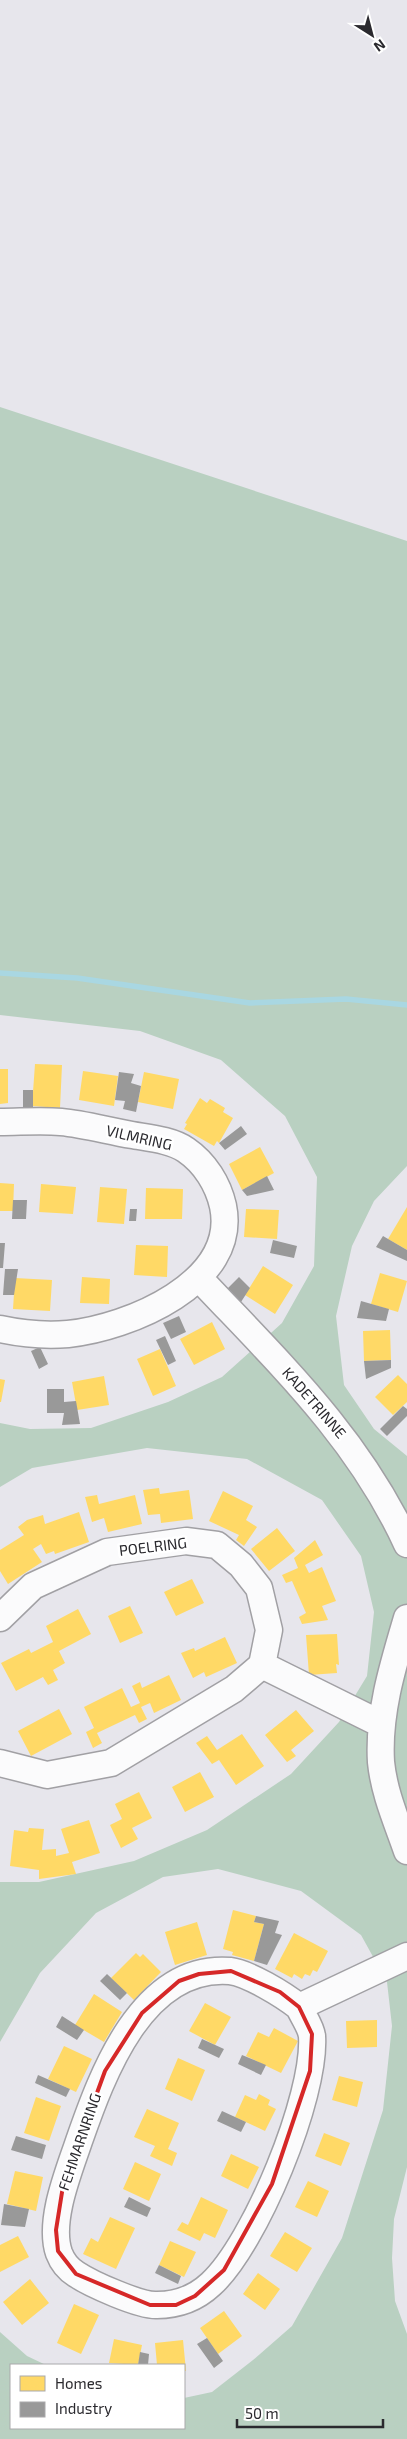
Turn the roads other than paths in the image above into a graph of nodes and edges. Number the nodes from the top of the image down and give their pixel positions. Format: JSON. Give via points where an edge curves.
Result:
{"nodes":[{"id":1,"x":0,"y":1122,"type":"edge"},
{"id":2,"x":199,"y":1278,"type":"junction"},
{"id":3,"x":0,"y":1329,"type":"edge"},
{"id":4,"x":407,"y":1544,"type":"edge"},
{"id":5,"x":0,"y":1618,"type":"edge"},
{"id":6,"x":407,"y":1618,"type":"edge"},
{"id":7,"x":262,"y":1665,"type":"junction"},
{"id":8,"x":381,"y":1724,"type":"junction"},
{"id":9,"x":0,"y":1763,"type":"edge"},
{"id":10,"x":407,"y":1851,"type":"edge"},
{"id":11,"x":407,"y":1956,"type":"edge"},
{"id":12,"x":299,"y":2007,"type":"junction"}],
"edges":[{"from":1,"to":2,"type":"street","name":"VILMRING","via":[[61,1122],[158,1140],[186,1150],[206,1169],[220,1190],[225,1215],[218,1250]]},
{"from":2,"to":3,"type":"street","name":"VILMRING","via":[[172,1299],[142,1314],[105,1326],[69,1334],[31,1336]]},
{"from":2,"to":4,"type":"street","name":"KADETRINNE","via":[[299,1384],[347,1441],[388,1504]]},
{"from":5,"to":7,"type":"street","name":"POELRING","via":[[33,1586],[107,1552],[186,1540],[217,1545],[241,1565],[259,1588],[269,1630]]},
{"from":6,"to":8,"type":"street"},
{"from":7,"to":8,"type":"street"},
{"from":7,"to":9,"type":"street","via":[[234,1689],[111,1763],[47,1775]]},
{"from":8,"to":10,"type":"street","via":[[381,1763],[388,1798]]},
{"from":11,"to":12,"type":"street"},
{"from":12,"to":12,"type":"street","name":"FEHMARNRING","via":[[280,1992],[232,1971],[199,1974],[179,1982],[142,2013],[105,2071],[63,2186],[56,2230],[58,2252],[76,2274],[150,2306],[176,2305],[195,2296],[224,2270],[264,2201],[304,2100],[312,2034]]}]}
